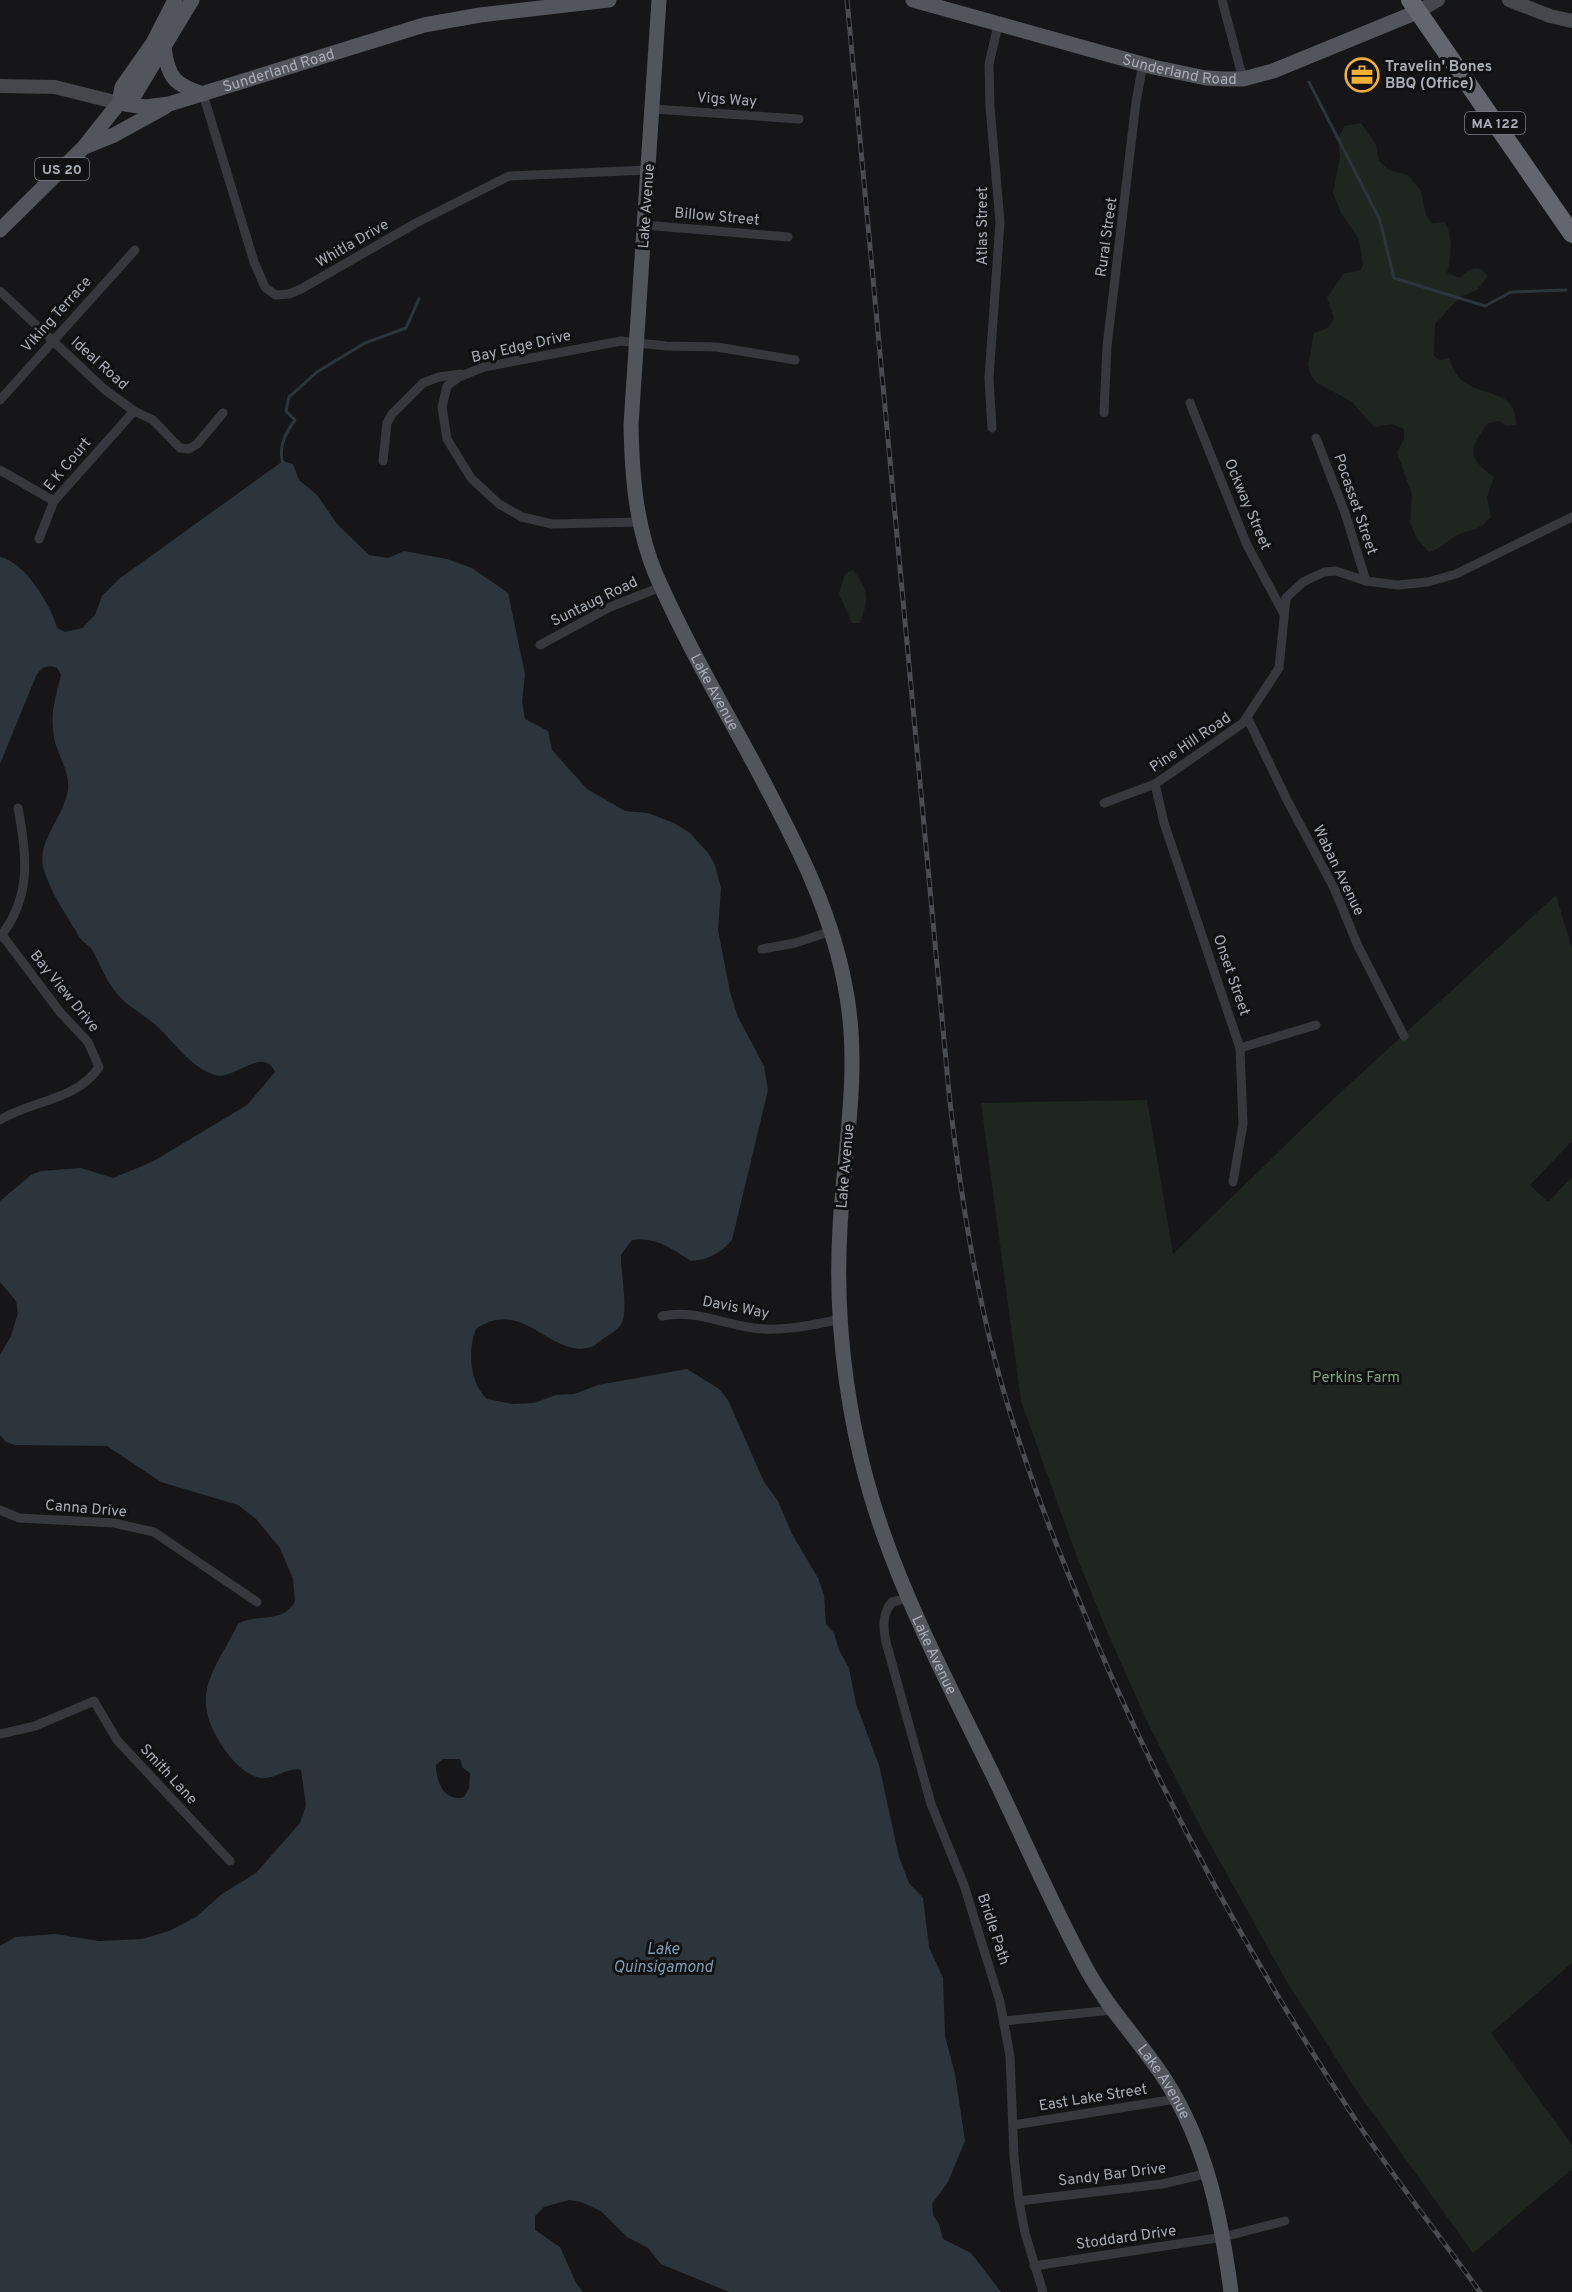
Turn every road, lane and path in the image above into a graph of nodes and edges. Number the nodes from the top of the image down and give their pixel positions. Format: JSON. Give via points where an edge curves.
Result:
{"nodes":[{"id":1,"x":175,"y":0,"type":"edge"},
{"id":2,"x":192,"y":0,"type":"edge"},
{"id":3,"x":609,"y":0,"type":"edge"},
{"id":4,"x":659,"y":0,"type":"edge"},
{"id":5,"x":913,"y":0,"type":"edge"},
{"id":6,"x":1438,"y":0,"type":"edge"},
{"id":7,"x":1509,"y":0,"type":"edge"},
{"id":8,"x":1221,"y":1,"type":"edge"},
{"id":9,"x":1414,"y":6,"type":"edge"},
{"id":10,"x":1572,"y":21,"type":"edge"},
{"id":11,"x":998,"y":25,"type":"junction"},
{"id":12,"x":164,"y":48,"type":"junction"},
{"id":13,"x":1143,"y":64,"type":"junction"},
{"id":14,"x":1244,"y":79,"type":"junction"},
{"id":15,"x":0,"y":86,"type":"edge"},
{"id":16,"x":203,"y":94,"type":"junction"},
{"id":17,"x":119,"y":103,"type":"junction"},
{"id":18,"x":169,"y":104,"type":"junction"},
{"id":19,"x":653,"y":109,"type":"junction"},
{"id":20,"x":800,"y":118,"type":"dead end"},
{"id":21,"x":84,"y":147,"type":"junction"},
{"id":22,"x":649,"y":171,"type":"junction"},
{"id":23,"x":644,"y":225,"type":"junction"},
{"id":24,"x":0,"y":230,"type":"edge"},
{"id":25,"x":1572,"y":234,"type":"edge"},
{"id":26,"x":788,"y":237,"type":"dead end"},
{"id":27,"x":135,"y":250,"type":"dead end"},
{"id":28,"x":0,"y":291,"type":"edge"},
{"id":29,"x":52,"y":340,"type":"junction"},
{"id":30,"x":636,"y":344,"type":"junction"},
{"id":31,"x":795,"y":360,"type":"dead end"},
{"id":32,"x":470,"y":373,"type":"junction"},
{"id":33,"x":0,"y":400,"type":"edge"},
{"id":34,"x":1190,"y":403,"type":"dead end"},
{"id":35,"x":134,"y":411,"type":"junction"},
{"id":36,"x":223,"y":413,"type":"dead end"},
{"id":37,"x":1104,"y":413,"type":"dead end"},
{"id":38,"x":992,"y":429,"type":"dead end"},
{"id":39,"x":1316,"y":438,"type":"dead end"},
{"id":40,"x":383,"y":461,"type":"dead end"},
{"id":41,"x":0,"y":470,"type":"edge"},
{"id":42,"x":54,"y":501,"type":"junction"},
{"id":43,"x":1572,"y":517,"type":"edge"},
{"id":44,"x":639,"y":522,"type":"junction"},
{"id":45,"x":39,"y":539,"type":"dead end"},
{"id":46,"x":1366,"y":581,"type":"junction"},
{"id":47,"x":661,"y":587,"type":"junction"},
{"id":48,"x":1284,"y":614,"type":"junction"},
{"id":49,"x":540,"y":645,"type":"dead end"},
{"id":50,"x":1247,"y":717,"type":"junction"},
{"id":51,"x":1155,"y":784,"type":"junction"},
{"id":52,"x":1104,"y":802,"type":"dead end"},
{"id":53,"x":18,"y":808,"type":"dead end"},
{"id":54,"x":832,"y":931,"type":"junction"},
{"id":55,"x":1,"y":936,"type":"edge"},
{"id":56,"x":762,"y":949,"type":"dead end"},
{"id":57,"x":1316,"y":1025,"type":"dead end"},
{"id":58,"x":1404,"y":1036,"type":"dead end"},
{"id":59,"x":1240,"y":1048,"type":"junction"},
{"id":60,"x":0,"y":1120,"type":"edge"},
{"id":61,"x":1233,"y":1182,"type":"dead end"},
{"id":62,"x":662,"y":1316,"type":"dead end"},
{"id":63,"x":841,"y":1319,"type":"junction"},
{"id":64,"x":0,"y":1510,"type":"edge"},
{"id":65,"x":909,"y":1598,"type":"junction"},
{"id":66,"x":257,"y":1602,"type":"dead end"},
{"id":67,"x":0,"y":1734,"type":"edge"},
{"id":68,"x":230,"y":1861,"type":"dead end"},
{"id":69,"x":1113,"y":2010,"type":"junction"},
{"id":70,"x":1004,"y":2022,"type":"junction"},
{"id":71,"x":1176,"y":2099,"type":"junction"},
{"id":72,"x":1014,"y":2125,"type":"junction"},
{"id":73,"x":1209,"y":2173,"type":"junction"},
{"id":74,"x":1019,"y":2201,"type":"junction"},
{"id":75,"x":1286,"y":2221,"type":"dead end"},
{"id":76,"x":1223,"y":2237,"type":"junction"},
{"id":77,"x":1034,"y":2266,"type":"junction"},
{"id":78,"x":1043,"y":2292,"type":"edge"},
{"id":79,"x":1231,"y":2292,"type":"edge"}],
"edges":[{"from":1,"to":17,"type":"main road","number":"US 20","via":[[153,43],[122,87]]},
{"from":2,"to":12,"type":"main road","number":"US 20"},
{"from":3,"to":16,"type":"main road","name":"Sunderland Road","via":[[423,25]]},
{"from":4,"to":19,"type":"main road","name":"Lake Avenue"},
{"from":5,"to":11,"type":"main road","name":"Sunderland Road"},
{"from":6,"to":9,"type":"street","name":"Sunderland Road"},
{"from":7,"to":10,"type":"street"},
{"from":8,"to":14,"type":"street"},
{"from":9,"to":14,"type":"main road","name":"Sunderland Road","via":[[1273,71]]},
{"from":9,"to":25,"type":"highway","number":"MA 122"},
{"from":11,"to":13,"type":"main road","name":"Sunderland Road"},
{"from":11,"to":38,"type":"street","name":"Atlas Street","via":[[988,71],[1000,222],[989,378]]},
{"from":12,"to":16,"type":"main road","via":[[168,70],[176,82]]},
{"from":12,"to":17,"type":"main road","number":"US 20","via":[[135,94]]},
{"from":13,"to":14,"type":"main road","name":"Sunderland Road","via":[[1206,78]]},
{"from":13,"to":37,"type":"street","name":"Rural Street","via":[[1107,346]]},
{"from":15,"to":17,"type":"street","via":[[55,87]]},
{"from":16,"to":18,"type":"main road","name":"Sunderland Road"},
{"from":16,"to":22,"type":"street","name":"Whitla Drive","via":[[254,262],[265,286],[275,295],[301,289],[436,212],[509,176]]},
{"from":17,"to":18,"type":"main road","name":"Sunderland Road","via":[[145,107]]},
{"from":17,"to":21,"type":"main road","number":"US 20"},
{"from":18,"to":21,"type":"main road"},
{"from":19,"to":20,"type":"street","name":"Vigs Way"},
{"from":19,"to":22,"type":"main road","name":"Lake Avenue"},
{"from":21,"to":24,"type":"main road","number":"US 20"},
{"from":22,"to":23,"type":"main road","name":"Lake Avenue"},
{"from":23,"to":26,"type":"street","name":"Billow Street"},
{"from":23,"to":30,"type":"main road","name":"Lake Avenue"},
{"from":27,"to":29,"type":"street","name":"Viking Terrace"},
{"from":28,"to":29,"type":"street","name":"Ideal Road"},
{"from":29,"to":33,"type":"street","name":"Viking Terrace"},
{"from":29,"to":35,"type":"street","name":"Ideal Road","via":[[104,389]]},
{"from":30,"to":31,"type":"street","name":"Bay Edge Drive","via":[[717,346]]},
{"from":30,"to":32,"type":"street","name":"Bay Edge Drive","via":[[621,341],[588,346]]},
{"from":30,"to":44,"type":"main road","name":"Lake Avenue","via":[[631,425]]},
{"from":32,"to":40,"type":"street","via":[[439,376],[416,389],[387,423]]},
{"from":32,"to":44,"type":"street","name":"Bay Edge Drive","via":[[459,376],[444,392],[445,429],[460,463],[489,496],[522,517],[552,524]]},
{"from":34,"to":48,"type":"street","name":"Ockway Street","via":[[1247,545]]},
{"from":35,"to":36,"type":"street","name":"Ideal Road","via":[[153,420],[185,450],[207,436]]},
{"from":35,"to":42,"type":"street","name":"E K Court"},
{"from":39,"to":46,"type":"street","name":"Pocasset Street"},
{"from":41,"to":42,"type":"street"},
{"from":42,"to":45,"type":"street","name":"E K Court"},
{"from":43,"to":46,"type":"street","name":"Pine Hill Road","via":[[1456,574],[1414,584]]},
{"from":44,"to":47,"type":"main road","name":"Lake Avenue"},
{"from":46,"to":48,"type":"street","name":"Pine Hill Road","via":[[1336,571],[1313,576],[1286,598]]},
{"from":47,"to":49,"type":"street","name":"Suntaug Road","via":[[610,607]]},
{"from":47,"to":54,"type":"main road","name":"Lake Avenue","via":[[799,850]]},
{"from":48,"to":50,"type":"street","name":"Pine Hill Road","via":[[1280,668]]},
{"from":50,"to":51,"type":"street","name":"Pine Hill Road","via":[[1229,735]]},
{"from":50,"to":58,"type":"street","name":"Waban Avenue"},
{"from":51,"to":52,"type":"street","name":"Pine Hill Road"},
{"from":51,"to":59,"type":"street","name":"Onset Street","via":[[1166,830]]},
{"from":53,"to":55,"type":"street","via":[[26,878],[18,908]]},
{"from":54,"to":56,"type":"street"},
{"from":54,"to":63,"type":"main road","name":"Lake Avenue","via":[[847,996],[853,1066],[840,1226]]},
{"from":55,"to":60,"type":"street","name":"Bay View Drive","via":[[88,1042],[99,1067],[61,1095]]},
{"from":57,"to":59,"type":"street"},
{"from":59,"to":61,"type":"street","name":"Onset Street","via":[[1242,1124]]},
{"from":62,"to":63,"type":"street","name":"Davis Way","via":[[690,1314],[764,1330]]},
{"from":63,"to":65,"type":"main road","name":"Lake Avenue","via":[[851,1405],[867,1479]]},
{"from":64,"to":66,"type":"street","name":"Canna Drive","via":[[19,1518],[114,1523],[154,1532]]},
{"from":65,"to":69,"type":"main road","name":"Lake Avenue","via":[[1079,1955]]},
{"from":65,"to":70,"type":"street","name":"Bridle Path","via":[[889,1605],[884,1620],[886,1642],[931,1804],[966,1892]]},
{"from":67,"to":68,"type":"street","name":"Smith Lane","via":[[35,1726],[94,1701],[117,1740]]},
{"from":69,"to":70,"type":"street"},
{"from":69,"to":71,"type":"main road","name":"Lake Avenue"},
{"from":70,"to":72,"type":"street","name":"Bridle Path"},
{"from":71,"to":72,"type":"street","name":"East Lake Street"},
{"from":71,"to":73,"type":"main road","name":"Lake Avenue"},
{"from":72,"to":74,"type":"street","name":"Bridle Path"},
{"from":73,"to":74,"type":"street","name":"Sandy Bar Drive","via":[[1162,2184]]},
{"from":73,"to":76,"type":"main road","name":"Lake Avenue"},
{"from":74,"to":77,"type":"street","name":"Bridle Path"},
{"from":75,"to":76,"type":"street","name":"Stoddard Drive"},
{"from":76,"to":77,"type":"street","name":"Stoddard Drive"},
{"from":76,"to":79,"type":"main road","name":"Lake Avenue"},
{"from":77,"to":78,"type":"street","name":"Bridle Path"}]}
